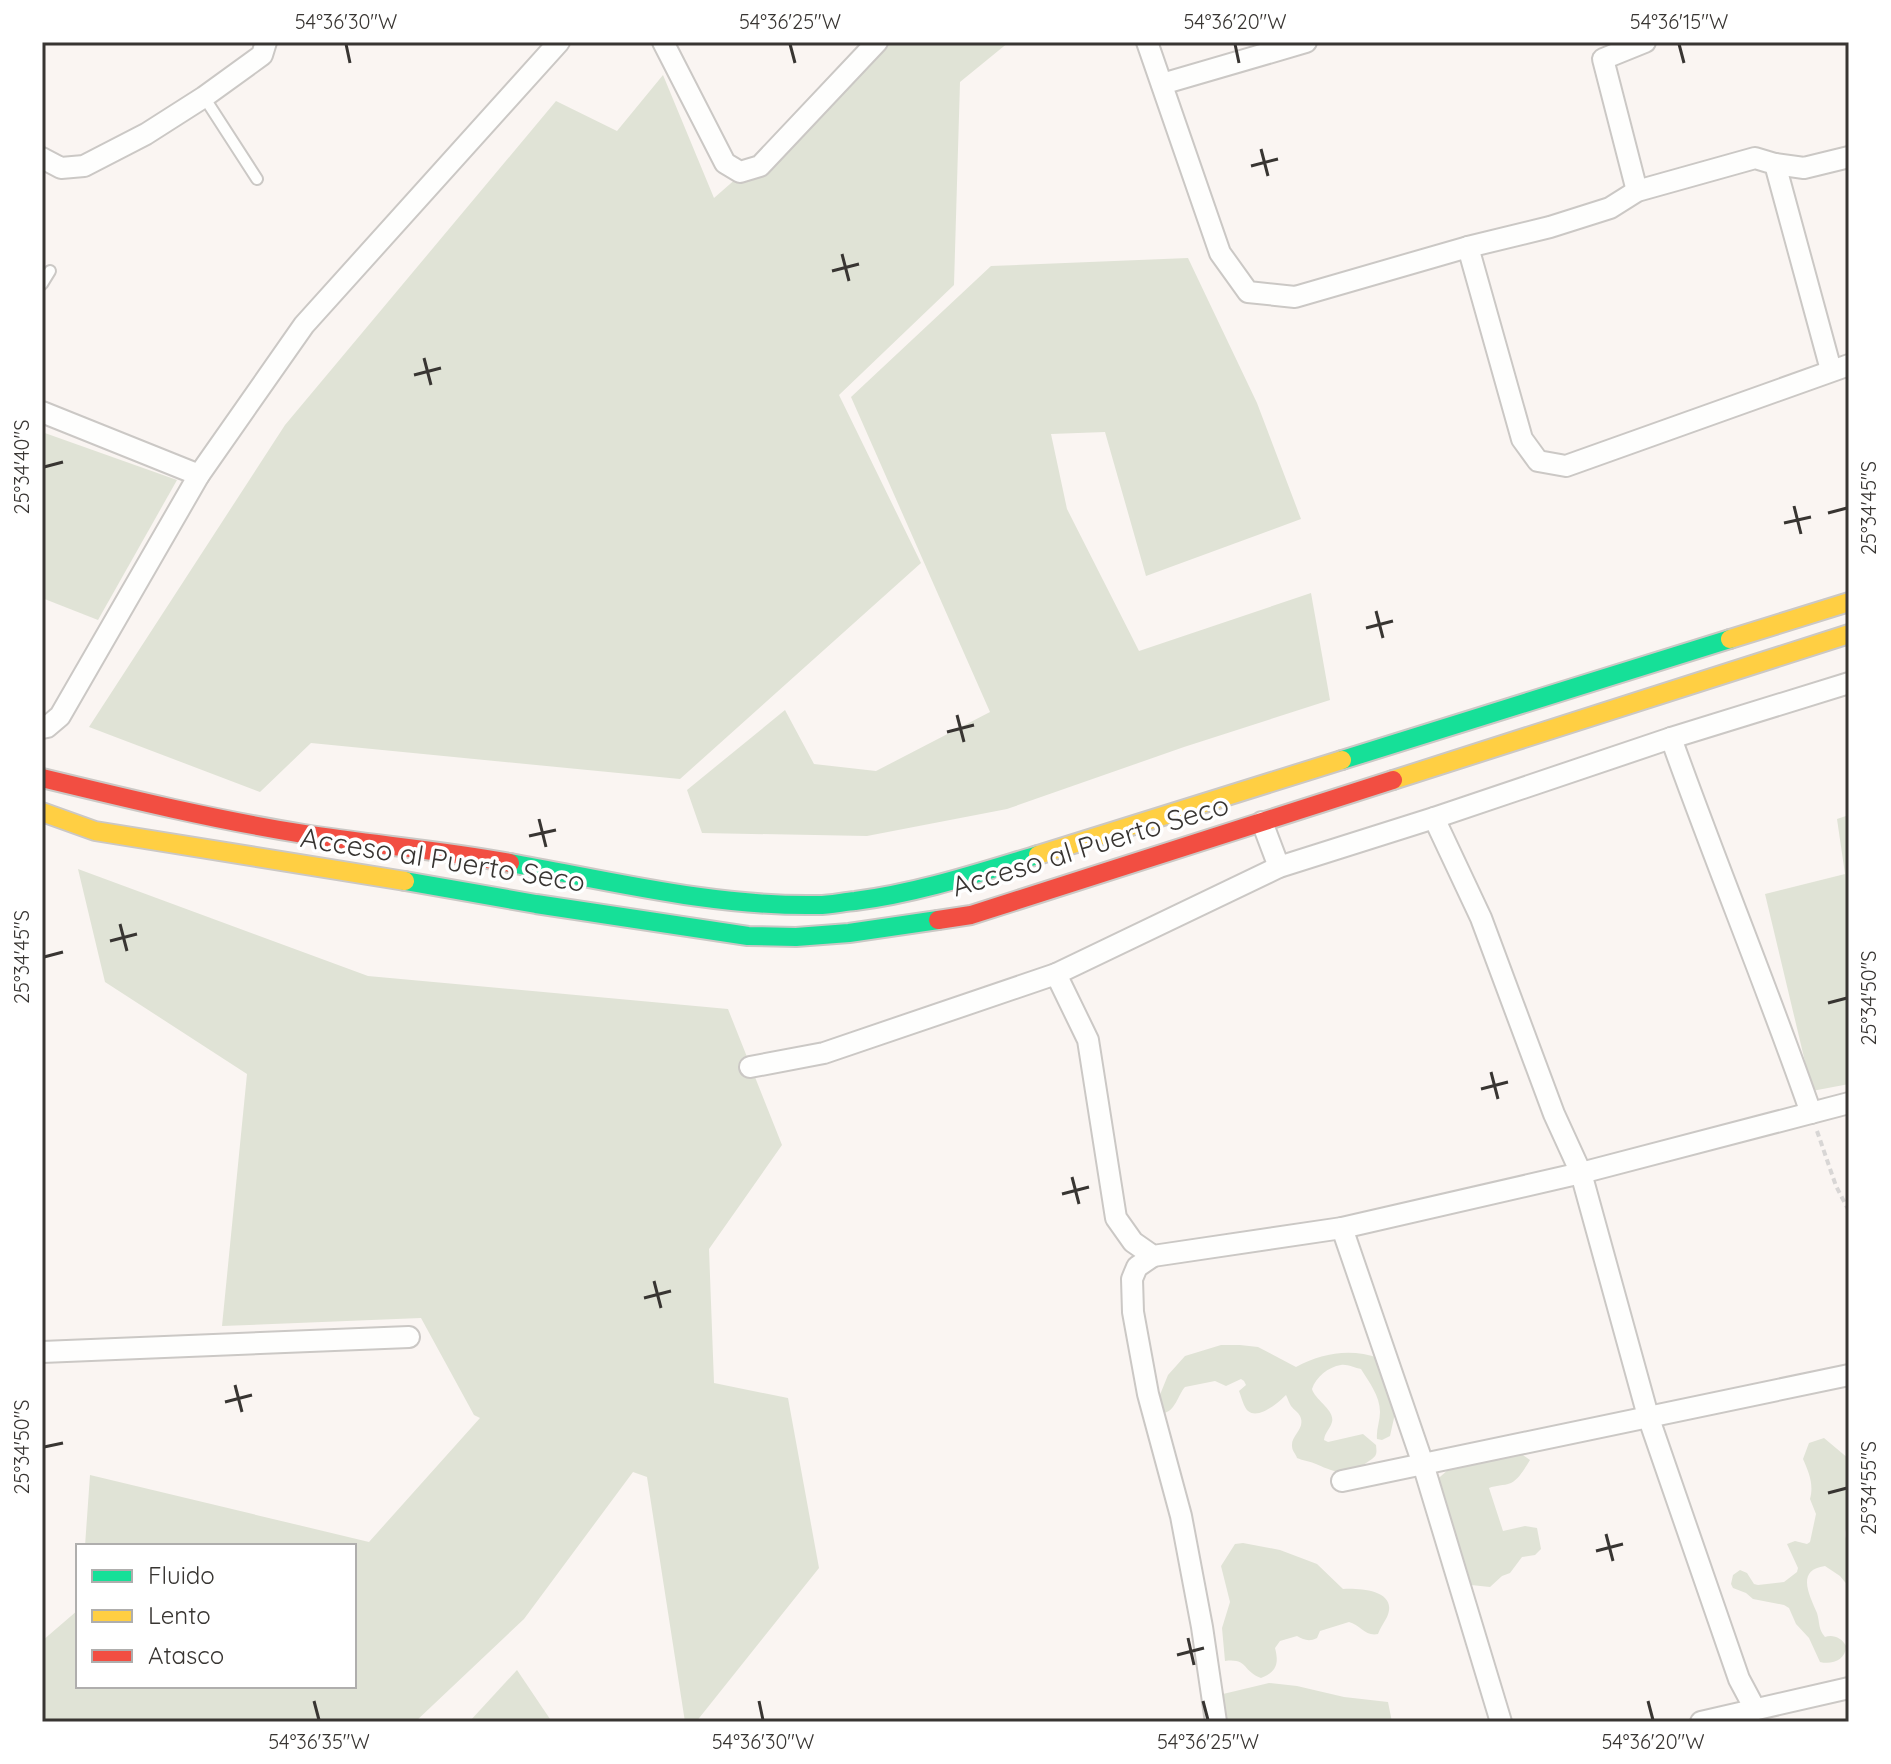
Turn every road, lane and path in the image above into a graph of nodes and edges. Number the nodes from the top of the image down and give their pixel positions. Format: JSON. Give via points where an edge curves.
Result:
{"nodes":[{"id":1,"x":266,"y":42,"type":"edge"},
{"id":2,"x":559,"y":42,"type":"edge"},
{"id":3,"x":663,"y":42,"type":"edge"},
{"id":4,"x":877,"y":42,"type":"edge"},
{"id":5,"x":1147,"y":42,"type":"edge"},
{"id":6,"x":1306,"y":42,"type":"edge"},
{"id":7,"x":1645,"y":42,"type":"edge"},
{"id":8,"x":1601,"y":50,"type":"edge"},
{"id":9,"x":1162,"y":84,"type":"junction"},
{"id":10,"x":204,"y":97,"type":"junction"},
{"id":11,"x":1849,"y":157,"type":"edge"},
{"id":12,"x":42,"y":158,"type":"edge"},
{"id":13,"x":1775,"y":164,"type":"junction"},
{"id":14,"x":257,"y":179,"type":"dead end"},
{"id":15,"x":1637,"y":191,"type":"junction"},
{"id":16,"x":1468,"y":247,"type":"junction"},
{"id":17,"x":50,"y":271,"type":"dead end"},
{"id":18,"x":42,"y":284,"type":"edge"},
{"id":19,"x":1840,"y":367,"type":"edge"},
{"id":20,"x":42,"y":412,"type":"edge"},
{"id":21,"x":199,"y":475,"type":"junction"},
{"id":22,"x":1849,"y":602,"type":"edge"},
{"id":23,"x":1849,"y":634,"type":"edge"},
{"id":24,"x":1849,"y":683,"type":"edge"},
{"id":25,"x":42,"y":728,"type":"edge"},
{"id":26,"x":1671,"y":738,"type":"junction"},
{"id":27,"x":42,"y":778,"type":"edge"},
{"id":28,"x":42,"y":812,"type":"edge"},
{"id":29,"x":1434,"y":818,"type":"junction"},
{"id":30,"x":1262,"y":822,"type":"junction"},
{"id":31,"x":1279,"y":867,"type":"junction"},
{"id":32,"x":1056,"y":974,"type":"junction"},
{"id":33,"x":750,"y":1067,"type":"dead end"},
{"id":34,"x":1849,"y":1103,"type":"edge"},
{"id":35,"x":1811,"y":1113,"type":"junction"},
{"id":36,"x":1581,"y":1173,"type":"junction"},
{"id":37,"x":1849,"y":1211,"type":"edge"},
{"id":38,"x":1342,"y":1228,"type":"junction"},
{"id":39,"x":1153,"y":1256,"type":"junction"},
{"id":40,"x":409,"y":1337,"type":"dead end"},
{"id":41,"x":42,"y":1352,"type":"edge"},
{"id":42,"x":1849,"y":1375,"type":"edge"},
{"id":43,"x":1648,"y":1416,"type":"junction"},
{"id":44,"x":1423,"y":1464,"type":"junction"},
{"id":45,"x":1342,"y":1481,"type":"dead end"},
{"id":46,"x":1849,"y":1688,"type":"edge"},
{"id":47,"x":1755,"y":1709,"type":"junction"},
{"id":48,"x":1216,"y":1722,"type":"edge"},
{"id":49,"x":1501,"y":1722,"type":"edge"},
{"id":50,"x":1701,"y":1722,"type":"edge"}],
"edges":[{"from":1,"to":10,"type":"street","via":[[262,55]]},
{"from":2,"to":21,"type":"street","via":[[304,325]]},
{"from":3,"to":4,"type":"street","via":[[725,163],[740,172],[760,166]]},
{"from":5,"to":9,"type":"street"},
{"from":6,"to":9,"type":"street"},
{"from":7,"to":8,"type":"street"},
{"from":8,"to":15,"type":"street"},
{"from":9,"to":16,"type":"street","via":[[1220,253],[1248,292],[1295,297]]},
{"from":10,"to":12,"type":"street","via":[[84,166],[61,168]]},
{"from":10,"to":14,"type":"lane"},
{"from":11,"to":13,"type":"street","via":[[1804,168]]},
{"from":13,"to":15,"type":"street","via":[[1755,158]]},
{"from":13,"to":19,"type":"street"},
{"from":15,"to":16,"type":"street","via":[[1610,208]]},
{"from":16,"to":19,"type":"street","via":[[1522,439],[1538,461],[1566,466]]},
{"from":17,"to":18,"type":"lane"},
{"from":20,"to":21,"type":"street"},
{"from":21,"to":25,"type":"street","via":[[60,716]]},
{"from":22,"to":27,"type":"main road","name":"Acceso al Puerto Seco","via":[[963,878],[893,896],[820,905],[668,892],[480,857],[304,834]]},
{"from":23,"to":30,"type":"main road","name":"Acceso al Puerto Seco"},
{"from":24,"to":26,"type":"street"},
{"from":26,"to":29,"type":"street"},
{"from":26,"to":35,"type":"street"},
{"from":28,"to":30,"type":"main road","name":"Acceso al Puerto Seco","via":[[95,831],[551,907],[784,937],[971,915]]},
{"from":29,"to":31,"type":"street"},
{"from":29,"to":36,"type":"street","via":[[1481,918]]},
{"from":30,"to":31,"type":"street"},
{"from":31,"to":32,"type":"street"},
{"from":32,"to":33,"type":"street","via":[[824,1053]]},
{"from":32,"to":39,"type":"street","via":[[1088,1040],[1116,1218],[1133,1242]]},
{"from":34,"to":35,"type":"street"},
{"from":35,"to":36,"type":"street"},
{"from":35,"to":37,"type":"path"},
{"from":36,"to":38,"type":"street"},
{"from":36,"to":43,"type":"street"},
{"from":38,"to":39,"type":"street"},
{"from":38,"to":44,"type":"street"},
{"from":39,"to":48,"type":"street","via":[[1137,1267],[1132,1279],[1133,1312],[1148,1394],[1181,1516]]},
{"from":40,"to":41,"type":"street"},
{"from":42,"to":43,"type":"street"},
{"from":43,"to":44,"type":"street"},
{"from":43,"to":47,"type":"street","via":[[1739,1679]]},
{"from":44,"to":45,"type":"street"},
{"from":44,"to":49,"type":"street"},
{"from":46,"to":47,"type":"street"},
{"from":47,"to":50,"type":"street"}]}
